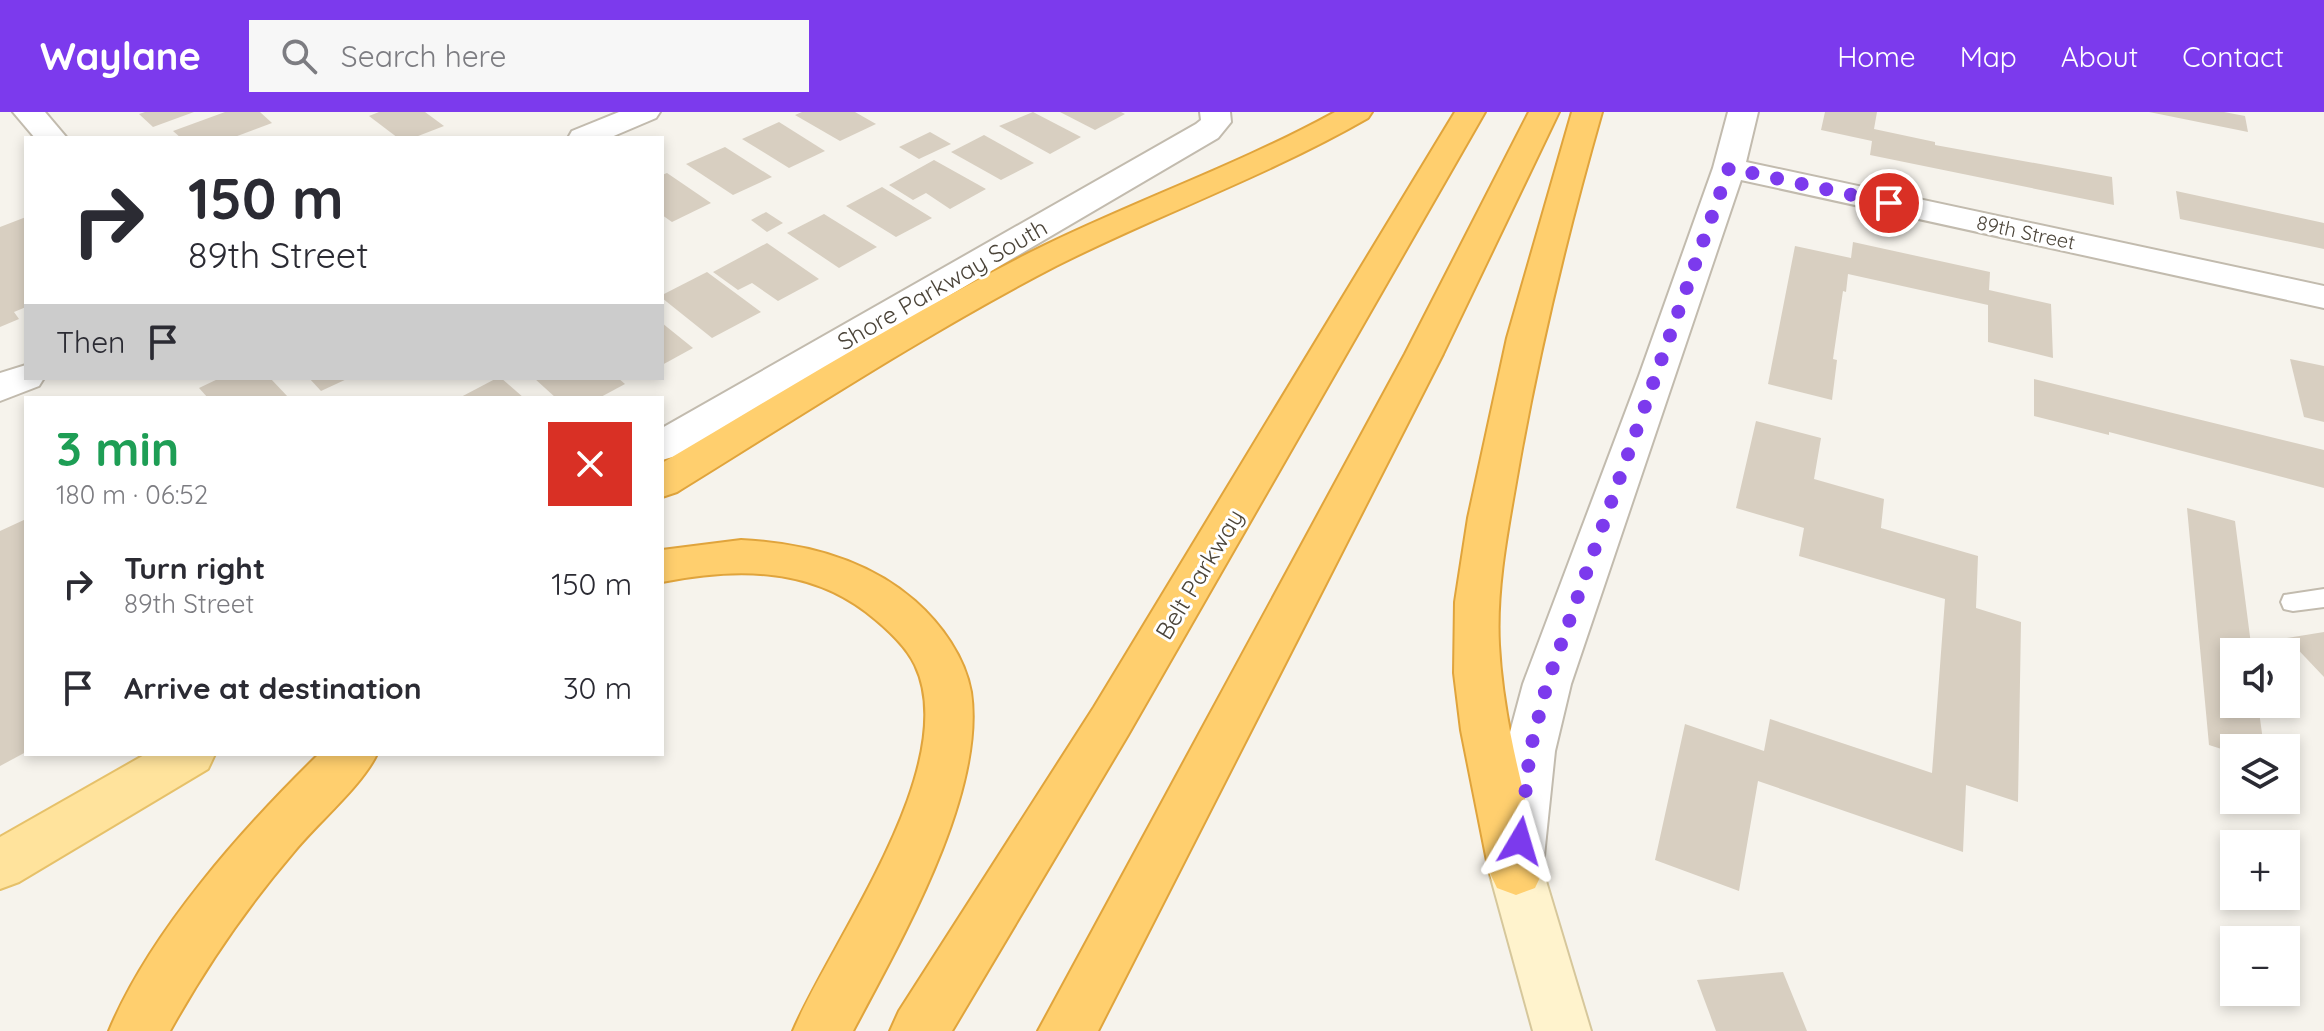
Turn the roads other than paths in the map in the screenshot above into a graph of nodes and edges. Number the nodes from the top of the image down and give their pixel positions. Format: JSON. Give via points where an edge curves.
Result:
{"nodes":[{"id":1,"x":28,"y":112,"type":"edge"},
{"id":2,"x":1357,"y":112,"type":"edge"},
{"id":3,"x":1470,"y":112,"type":"edge"},
{"id":4,"x":1544,"y":112,"type":"edge"},
{"id":5,"x":1587,"y":112,"type":"edge"},
{"id":6,"x":1743,"y":112,"type":"edge"},
{"id":7,"x":635,"y":114,"type":"edge"},
{"id":8,"x":1216,"y":115,"type":"edge"},
{"id":9,"x":50,"y":136,"type":"edge"},
{"id":10,"x":587,"y":136,"type":"edge"},
{"id":11,"x":1729,"y":168,"type":"junction"},
{"id":12,"x":2324,"y":297,"type":"edge"},
{"id":13,"x":24,"y":378,"type":"edge"},
{"id":14,"x":0,"y":388,"type":"edge"},
{"id":15,"x":664,"y":445,"type":"edge"},
{"id":16,"x":664,"y":481,"type":"edge"},
{"id":17,"x":664,"y":566,"type":"edge"},
{"id":18,"x":2324,"y":598,"type":"edge"},
{"id":19,"x":2293,"y":602,"type":"dead end"},
{"id":20,"x":187,"y":756,"type":"edge"},
{"id":21,"x":350,"y":756,"type":"edge"},
{"id":22,"x":0,"y":865,"type":"edge"},
{"id":23,"x":1516,"y":871,"type":"junction"},
{"id":24,"x":138,"y":1031,"type":"edge"},
{"id":25,"x":822,"y":1031,"type":"edge"},
{"id":26,"x":919,"y":1031,"type":"edge"},
{"id":27,"x":1067,"y":1031,"type":"edge"},
{"id":28,"x":1562,"y":1031,"type":"edge"}],
"edges":[{"from":1,"to":9,"type":"street"},
{"from":2,"to":16,"type":"highway","via":[[1034,265]]},
{"from":3,"to":26,"type":"highway","name":"Belt Parkway","via":[[1111,721]]},
{"from":4,"to":27,"type":"highway","via":[[1424,354]]},
{"from":5,"to":23,"type":"highway","via":[[1540,271],[1503,442],[1478,598],[1480,686]]},
{"from":6,"to":11,"type":"street"},
{"from":7,"to":10,"type":"street"},
{"from":8,"to":15,"type":"street","name":"Shore Parkway South","via":[[1207,131]]},
{"from":11,"to":12,"type":"street","name":"89th Street"},
{"from":11,"to":23,"type":"street","via":[[1547,684],[1530,751]]},
{"from":13,"to":14,"type":"street"},
{"from":17,"to":25,"type":"highway","via":[[745,556],[835,572],[907,620],[924,641],[947,690],[946,749],[922,825]]},
{"from":18,"to":19,"type":"lane"},
{"from":20,"to":22,"type":"main road"},
{"from":21,"to":24,"type":"highway","via":[[247,865],[167,978]]},
{"from":23,"to":28,"type":"street"}]}
